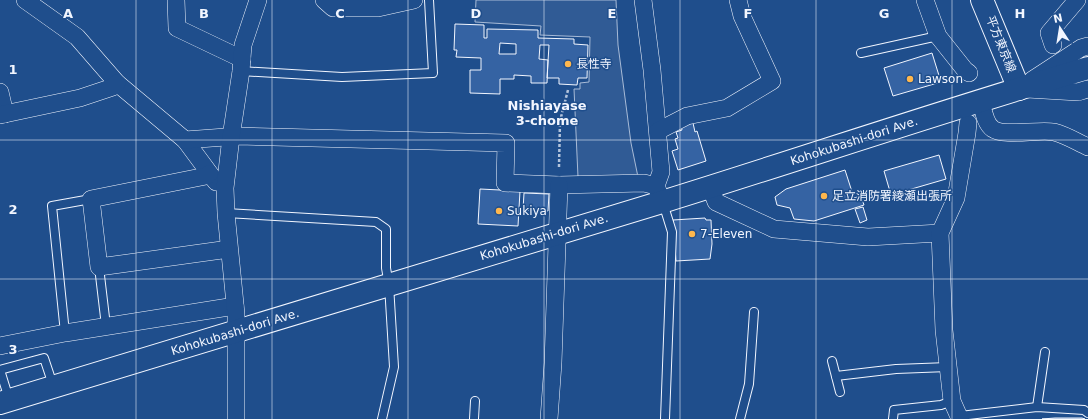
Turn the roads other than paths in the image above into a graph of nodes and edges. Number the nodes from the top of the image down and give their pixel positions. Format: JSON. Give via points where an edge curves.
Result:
{"nodes":[{"id":1,"x":25,"y":0,"type":"edge"},
{"id":2,"x":176,"y":0,"type":"edge"},
{"id":3,"x":258,"y":0,"type":"edge"},
{"id":4,"x":324,"y":0,"type":"edge"},
{"id":5,"x":414,"y":0,"type":"edge"},
{"id":6,"x":429,"y":0,"type":"edge"},
{"id":7,"x":643,"y":0,"type":"edge"},
{"id":8,"x":738,"y":0,"type":"edge"},
{"id":9,"x":925,"y":0,"type":"edge"},
{"id":10,"x":982,"y":0,"type":"edge"},
{"id":11,"x":1077,"y":0,"type":"edge"},
{"id":12,"x":938,"y":36,"type":"junction"},
{"id":13,"x":1053,"y":45,"type":"dead end"},
{"id":14,"x":1088,"y":46,"type":"edge"},
{"id":15,"x":861,"y":53,"type":"dead end"},
{"id":16,"x":241,"y":65,"type":"junction"},
{"id":17,"x":1088,"y":68,"type":"edge"},
{"id":18,"x":969,"y":74,"type":"dead end"},
{"id":19,"x":117,"y":83,"type":"junction"},
{"id":20,"x":1019,"y":89,"type":"junction"},
{"id":21,"x":1088,"y":89,"type":"edge"},
{"id":22,"x":0,"y":92,"type":"edge"},
{"id":23,"x":981,"y":100,"type":"junction"},
{"id":24,"x":2,"y":114,"type":"edge"},
{"id":25,"x":968,"y":123,"type":"dead end"},
{"id":26,"x":658,"y":131,"type":"junction"},
{"id":27,"x":231,"y":137,"type":"junction"},
{"id":28,"x":185,"y":140,"type":"junction"},
{"id":29,"x":1088,"y":147,"type":"edge"},
{"id":30,"x":209,"y":174,"type":"junction"},
{"id":31,"x":559,"y":185,"type":"junction"},
{"id":32,"x":710,"y":186,"type":"junction"},
{"id":33,"x":225,"y":188,"type":"junction"},
{"id":34,"x":659,"y":194,"type":"junction"},
{"id":35,"x":91,"y":199,"type":"junction"},
{"id":36,"x":226,"y":213,"type":"junction"},
{"id":37,"x":557,"y":233,"type":"junction"},
{"id":38,"x":940,"y":233,"type":"junction"},
{"id":39,"x":229,"y":249,"type":"junction"},
{"id":40,"x":99,"y":267,"type":"junction"},
{"id":41,"x":389,"y":285,"type":"junction"},
{"id":42,"x":235,"y":306,"type":"junction"},
{"id":43,"x":754,"y":312,"type":"dead end"},
{"id":44,"x":106,"y":326,"type":"junction"},
{"id":45,"x":237,"y":332,"type":"junction"},
{"id":46,"x":65,"y":333,"type":"junction"},
{"id":47,"x":0,"y":346,"type":"edge"},
{"id":48,"x":1045,"y":352,"type":"dead end"},
{"id":49,"x":832,"y":361,"type":"dead end"},
{"id":50,"x":948,"y":367,"type":"junction"},
{"id":51,"x":836,"y":376,"type":"junction"},
{"id":52,"x":53,"y":387,"type":"junction"},
{"id":53,"x":840,"y":392,"type":"dead end"},
{"id":54,"x":4,"y":401,"type":"edge"},
{"id":55,"x":475,"y":401,"type":"dead end"},
{"id":56,"x":952,"y":401,"type":"junction"},
{"id":57,"x":1037,"y":407,"type":"junction"},
{"id":58,"x":1088,"y":413,"type":"edge"},
{"id":59,"x":960,"y":418,"type":"edge"},
{"id":60,"x":236,"y":419,"type":"edge"},
{"id":61,"x":382,"y":419,"type":"edge"},
{"id":62,"x":474,"y":419,"type":"edge"},
{"id":63,"x":549,"y":419,"type":"edge"},
{"id":64,"x":664,"y":419,"type":"edge"},
{"id":65,"x":740,"y":419,"type":"edge"},
{"id":66,"x":893,"y":419,"type":"edge"}],
"edges":[{"from":1,"to":19,"type":"street","via":[[77,37]]},
{"from":2,"to":16,"type":"street","via":[[177,28]]},
{"from":3,"to":16,"type":"street","via":[[243,45]]},
{"from":4,"to":5,"type":"street","via":[[333,8],[378,8]]},
{"from":6,"to":16,"type":"lane","via":[[433,73],[342,77]]},
{"from":7,"to":26,"type":"street"},
{"from":8,"to":26,"type":"street","via":[[742,16],[772,81],[727,108],[687,116]]},
{"from":9,"to":12,"type":"street"},
{"from":10,"to":20,"type":"main road","name":"平方東京線"},
{"from":11,"to":13,"type":"street","via":[[1049,33]]},
{"from":12,"to":15,"type":"lane"},
{"from":12,"to":18,"type":"street"},
{"from":14,"to":20,"type":"street","via":[[1081,48]]},
{"from":16,"to":27,"type":"street"},
{"from":17,"to":20,"type":"main road","name":"Kohokubashi-dori Ave."},
{"from":19,"to":24,"type":"street","via":[[113,87],[80,98]]},
{"from":19,"to":28,"type":"street"},
{"from":20,"to":21,"type":"street","via":[[1078,92]]},
{"from":20,"to":23,"type":"main road","name":"Kohokubashi-dori Ave."},
{"from":22,"to":24,"type":"street"},
{"from":23,"to":29,"type":"street","via":[[986,118],[993,129],[1004,132],[1053,132]]},
{"from":23,"to":32,"type":"main road","name":"Kohokubashi-dori Ave."},
{"from":25,"to":38,"type":"street","via":[[956,198]]},
{"from":26,"to":34,"type":"street","via":[[661,172]]},
{"from":27,"to":28,"type":"street"},
{"from":27,"to":31,"type":"street","via":[[506,143],[505,183]]},
{"from":27,"to":33,"type":"street"},
{"from":28,"to":30,"type":"street"},
{"from":30,"to":33,"type":"street","via":[[221,188]]},
{"from":30,"to":35,"type":"street"},
{"from":31,"to":34,"type":"street","via":[[644,183]]},
{"from":31,"to":37,"type":"street"},
{"from":32,"to":34,"type":"main road","name":"Kohokubashi-dori Ave."},
{"from":32,"to":38,"type":"street","via":[[716,202],[774,229],[868,237]]},
{"from":33,"to":36,"type":"street"},
{"from":34,"to":37,"type":"main road","name":"Kohokubashi-dori Ave."},
{"from":34,"to":64,"type":"lane","via":[[672,232]]},
{"from":35,"to":40,"type":"street"},
{"from":35,"to":46,"type":"lane","via":[[52,206]]},
{"from":36,"to":39,"type":"street"},
{"from":36,"to":41,"type":"lane","via":[[376,222],[386,229],[386,268]]},
{"from":37,"to":41,"type":"main road","name":"Kohokubashi-dori Ave."},
{"from":37,"to":63,"type":"street"},
{"from":38,"to":50,"type":"street"},
{"from":39,"to":40,"type":"street"},
{"from":39,"to":42,"type":"street"},
{"from":40,"to":44,"type":"lane"},
{"from":41,"to":45,"type":"main road","name":"Kohokubashi-dori Ave."},
{"from":41,"to":61,"type":"lane","via":[[394,367]]},
{"from":42,"to":44,"type":"street"},
{"from":42,"to":45,"type":"street"},
{"from":43,"to":65,"type":"lane","via":[[750,384]]},
{"from":44,"to":46,"type":"street"},
{"from":45,"to":52,"type":"main road","name":"Kohokubashi-dori Ave."},
{"from":45,"to":60,"type":"street"},
{"from":46,"to":47,"type":"street"},
{"from":48,"to":57,"type":"lane"},
{"from":49,"to":51,"type":"lane"},
{"from":50,"to":51,"type":"lane","via":[[896,369]]},
{"from":50,"to":56,"type":"street"},
{"from":51,"to":53,"type":"lane"},
{"from":52,"to":54,"type":"main road","name":"Kohokubashi-dori Ave."},
{"from":52,"to":54,"type":"lane","via":[[44,358],[0,370]]},
{"from":55,"to":62,"type":"lane"},
{"from":56,"to":59,"type":"street"},
{"from":56,"to":66,"type":"lane","via":[[941,405],[894,410]]},
{"from":57,"to":58,"type":"lane","via":[[1084,410]]},
{"from":57,"to":59,"type":"lane"}]}
